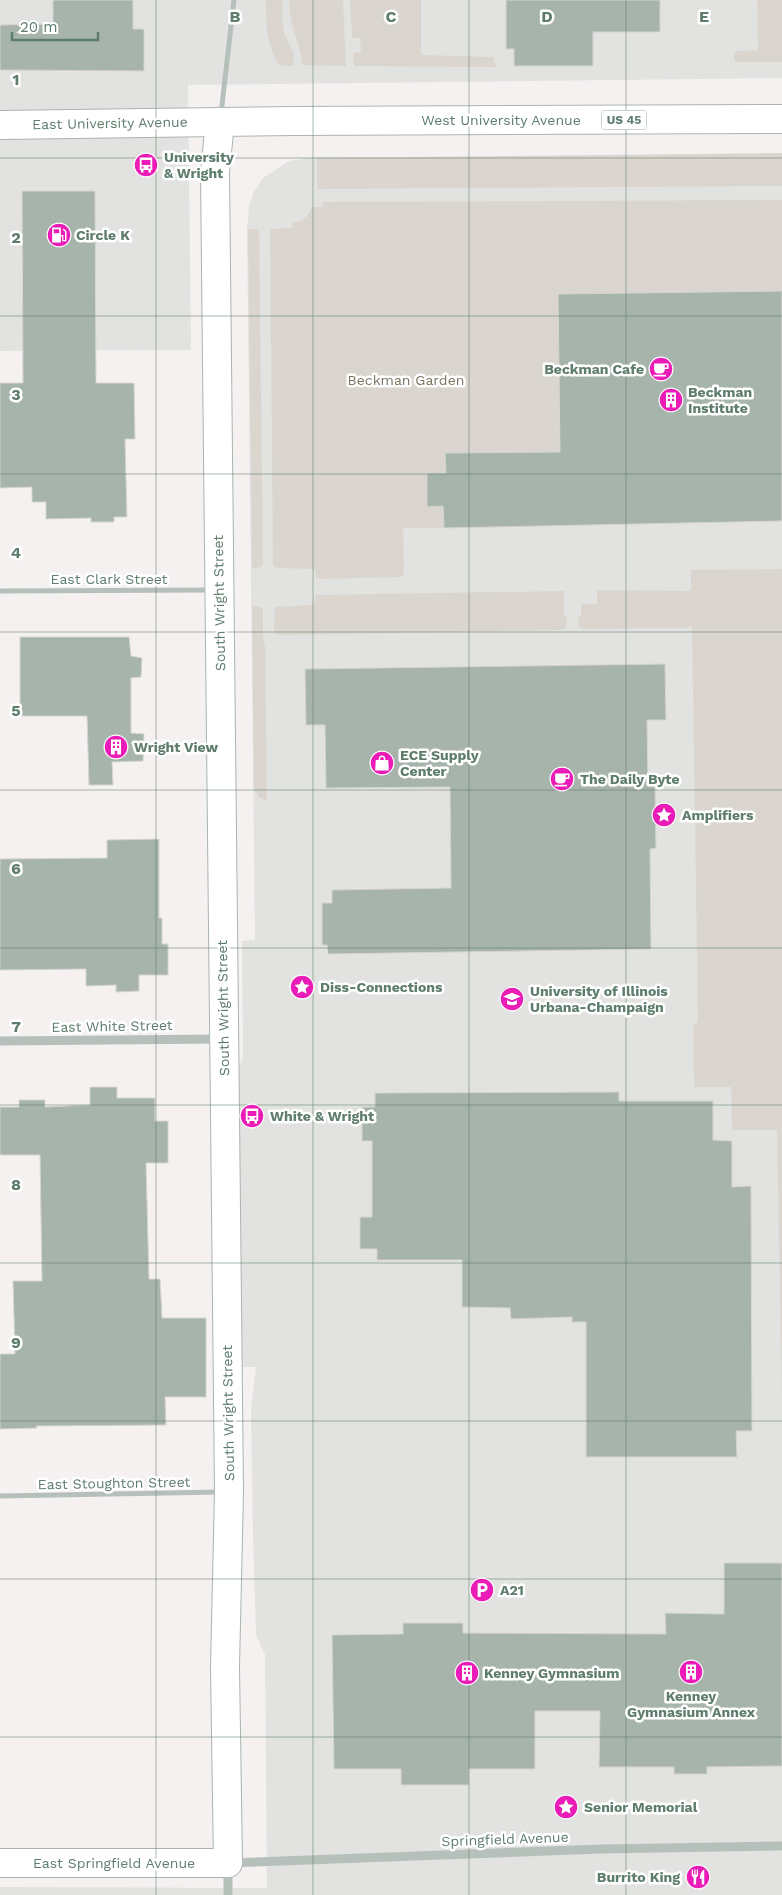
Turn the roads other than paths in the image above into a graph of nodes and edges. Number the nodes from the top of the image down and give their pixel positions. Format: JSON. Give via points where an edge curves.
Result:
{"nodes":[{"id":1,"x":234,"y":0,"type":"edge"},
{"id":2,"x":782,"y":119,"type":"edge"},
{"id":3,"x":220,"y":122,"type":"junction"},
{"id":4,"x":0,"y":125,"type":"edge"},
{"id":5,"x":218,"y":590,"type":"junction"},
{"id":6,"x":0,"y":591,"type":"edge"},
{"id":7,"x":224,"y":1039,"type":"junction"},
{"id":8,"x":0,"y":1041,"type":"edge"},
{"id":9,"x":229,"y":1492,"type":"junction"},
{"id":10,"x":0,"y":1496,"type":"edge"},
{"id":11,"x":782,"y":1846,"type":"edge"},
{"id":12,"x":228,"y":1863,"type":"junction"},
{"id":13,"x":0,"y":1864,"type":"edge"},
{"id":14,"x":228,"y":1895,"type":"edge"}],
"edges":[{"from":1,"to":3,"type":"street"},
{"from":2,"to":3,"type":"main road","name":"West University Avenue","number":"US 45"},
{"from":3,"to":4,"type":"main road","name":"East University Avenue"},
{"from":3,"to":5,"type":"main road","name":"South Wright Street","via":[[215,172]]},
{"from":5,"to":6,"type":"street","name":"East Clark Street"},
{"from":5,"to":7,"type":"main road","name":"South Wright Street"},
{"from":7,"to":8,"type":"street","name":"East White Street"},
{"from":7,"to":9,"type":"main road","name":"South Wright Street"},
{"from":9,"to":10,"type":"street","name":"East Stoughton Street"},
{"from":9,"to":12,"type":"main road","name":"South Wright Street","via":[[225,1658]]},
{"from":11,"to":12,"type":"street","name":"Springfield Avenue","via":[[601,1849]]},
{"from":12,"to":13,"type":"main road","name":"East Springfield Avenue"},
{"from":12,"to":14,"type":"street","name":"South Wright Street"}]}
